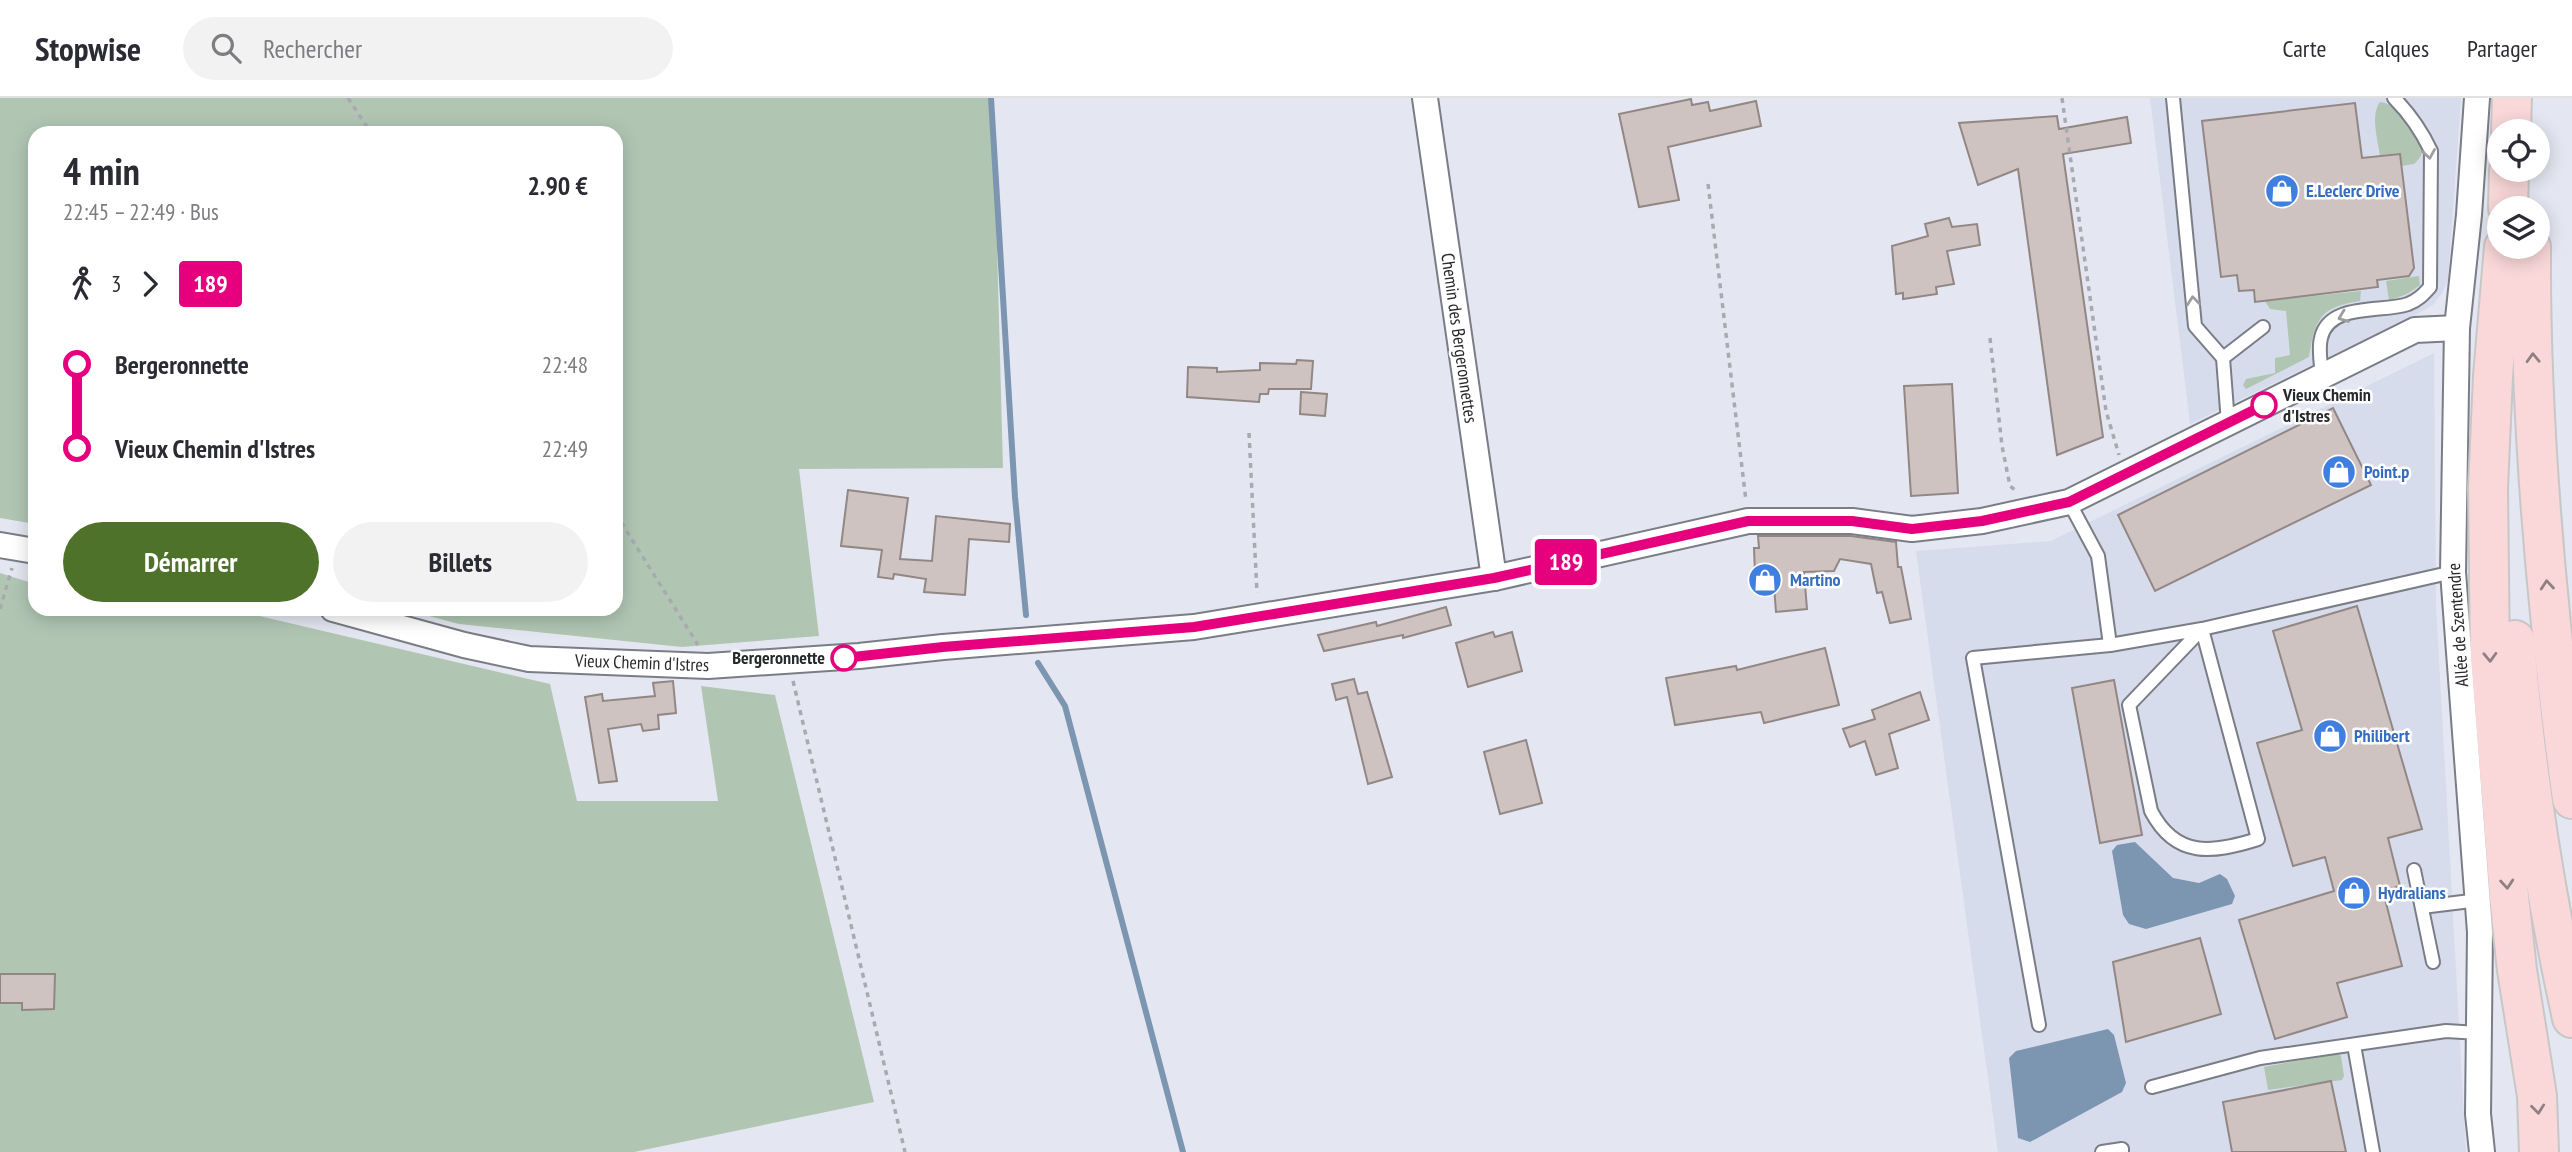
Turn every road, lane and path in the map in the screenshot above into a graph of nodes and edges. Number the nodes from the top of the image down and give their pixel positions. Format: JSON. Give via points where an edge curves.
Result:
{"nodes":[{"id":1,"x":348,"y":98,"type":"edge"},
{"id":2,"x":1425,"y":98,"type":"edge"},
{"id":3,"x":2062,"y":98,"type":"edge"},
{"id":4,"x":2173,"y":98,"type":"edge"},
{"id":5,"x":2394,"y":98,"type":"edge"},
{"id":6,"x":2477,"y":98,"type":"edge"},
{"id":7,"x":2512,"y":98,"type":"edge"},
{"id":8,"x":2531,"y":98,"type":"edge"},
{"id":9,"x":2511,"y":119,"type":"edge"},
{"id":10,"x":2531,"y":119,"type":"edge"},
{"id":11,"x":366,"y":126,"type":"edge"},
{"id":12,"x":1708,"y":184,"type":"dead end"},
{"id":13,"x":2505,"y":259,"type":"edge"},
{"id":14,"x":2506,"y":259,"type":"edge"},
{"id":15,"x":2531,"y":259,"type":"edge"},
{"id":16,"x":2263,"y":327,"type":"dead end"},
{"id":17,"x":2457,"y":328,"type":"junction"},
{"id":18,"x":1990,"y":338,"type":"dead end"},
{"id":19,"x":2224,"y":358,"type":"junction"},
{"id":20,"x":2322,"y":376,"type":"junction"},
{"id":21,"x":2228,"y":423,"type":"junction"},
{"id":22,"x":1249,"y":433,"type":"dead end"},
{"id":23,"x":2129,"y":472,"type":"junction"},
{"id":24,"x":2069,"y":502,"type":"junction"},
{"id":25,"x":2034,"y":509,"type":"junction"},
{"id":26,"x":1748,"y":521,"type":"junction"},
{"id":27,"x":623,"y":525,"type":"edge"},
{"id":28,"x":18,"y":548,"type":"edge"},
{"id":29,"x":2453,"y":572,"type":"junction"},
{"id":30,"x":1494,"y":578,"type":"junction"},
{"id":31,"x":0,"y":609,"type":"edge"},
{"id":32,"x":358,"y":616,"type":"edge"},
{"id":33,"x":1258,"y":617,"type":"junction"},
{"id":34,"x":2202,"y":629,"type":"junction"},
{"id":35,"x":2110,"y":645,"type":"junction"},
{"id":36,"x":788,"y":662,"type":"junction"},
{"id":37,"x":708,"y":666,"type":"junction"},
{"id":38,"x":2572,"y":799,"type":"edge"},
{"id":39,"x":2414,"y":870,"type":"dead end"},
{"id":40,"x":2479,"y":900,"type":"junction"},
{"id":41,"x":2422,"y":907,"type":"junction"},
{"id":42,"x":2433,"y":962,"type":"dead end"},
{"id":43,"x":2572,"y":1018,"type":"edge"},
{"id":44,"x":2039,"y":1025,"type":"dead end"},
{"id":45,"x":2479,"y":1032,"type":"junction"},
{"id":46,"x":2354,"y":1045,"type":"junction"},
{"id":47,"x":2152,"y":1087,"type":"dead end"},
{"id":48,"x":905,"y":1152,"type":"edge"},
{"id":49,"x":2102,"y":1152,"type":"edge"},
{"id":50,"x":2122,"y":1152,"type":"edge"},
{"id":51,"x":2374,"y":1152,"type":"edge"},
{"id":52,"x":2483,"y":1152,"type":"edge"},
{"id":53,"x":2539,"y":1152,"type":"edge"}],
"edges":[{"from":1,"to":11,"type":"path"},
{"from":2,"to":30,"type":"street","name":"Chemin des Bergeronnettes"},
{"from":3,"to":23,"type":"path","via":[[2106,411],[2116,448]]},
{"from":19,"to":4,"type":"lane","one_way":true,"via":[[2195,326]]},
{"from":5,"to":20,"type":"lane","one_way":true,"via":[[2409,113],[2431,151],[2430,287],[2406,304],[2362,310],[2332,321],[2320,340]]},
{"from":6,"to":17,"type":"street","name":"Allée de Szentendre"},
{"from":7,"to":9,"type":"main road"},
{"from":8,"to":10,"type":"main road"},
{"from":12,"to":26,"type":"path"},
{"from":13,"to":53,"type":"main road","one_way":true,"via":[[2488,488],[2490,656],[2509,896],[2537,1096]]},
{"from":14,"to":43,"type":"main road","via":[[2508,508],[2517,669],[2545,878]]},
{"from":38,"to":15,"type":"main road","one_way":true,"via":[[2541,517]]},
{"from":16,"to":19,"type":"lane"},
{"from":17,"to":20,"type":"street","name":"Vieux Chemin d'Istres","via":[[2415,330]]},
{"from":17,"to":29,"type":"street","name":"Allée de Szentendre"},
{"from":18,"to":25,"type":"path","via":[[2010,486]]},
{"from":19,"to":21,"type":"lane"},
{"from":20,"to":21,"type":"street","name":"Vieux Chemin d'Istres"},
{"from":21,"to":23,"type":"street","name":"Vieux Chemin d'Istres"},
{"from":22,"to":33,"type":"path"},
{"from":23,"to":24,"type":"street","name":"Vieux Chemin d'Istres"},
{"from":24,"to":25,"type":"street","name":"Vieux Chemin d'Istres"},
{"from":24,"to":35,"type":"lane","via":[[2098,556]]},
{"from":25,"to":26,"type":"street","name":"Vieux Chemin d'Istres","via":[[1912,529],[1852,521]]},
{"from":26,"to":30,"type":"street","name":"Vieux Chemin d'Istres"},
{"from":27,"to":37,"type":"path","via":[[691,631]]},
{"from":28,"to":31,"type":"path"},
{"from":29,"to":34,"type":"lane"},
{"from":29,"to":40,"type":"street","name":"Allée de Szentendre"},
{"from":30,"to":33,"type":"street","name":"Vieux Chemin d'Istres"},
{"from":32,"to":37,"type":"street","name":"Vieux Chemin d'Istres","via":[[529,659]]},
{"from":33,"to":36,"type":"street","name":"Vieux Chemin d'Istres","via":[[1194,627]]},
{"from":34,"to":34,"type":"lane","via":[[2129,705],[2151,811],[2159,826],[2176,842],[2194,849],[2231,848],[2258,839]]},
{"from":34,"to":35,"type":"lane"},
{"from":35,"to":44,"type":"lane","via":[[1973,658]]},
{"from":36,"to":37,"type":"street","name":"Vieux Chemin d'Istres"},
{"from":36,"to":48,"type":"path"},
{"from":39,"to":41,"type":"lane"},
{"from":40,"to":41,"type":"lane"},
{"from":40,"to":45,"type":"street","name":"Allée de Szentendre"},
{"from":41,"to":42,"type":"lane"},
{"from":45,"to":46,"type":"lane","via":[[2446,1031]]},
{"from":45,"to":52,"type":"street","name":"Allée de Szentendre","via":[[2478,1114]]},
{"from":46,"to":47,"type":"lane","via":[[2260,1058]]},
{"from":46,"to":51,"type":"lane"},
{"from":49,"to":50,"type":"lane"}]}
